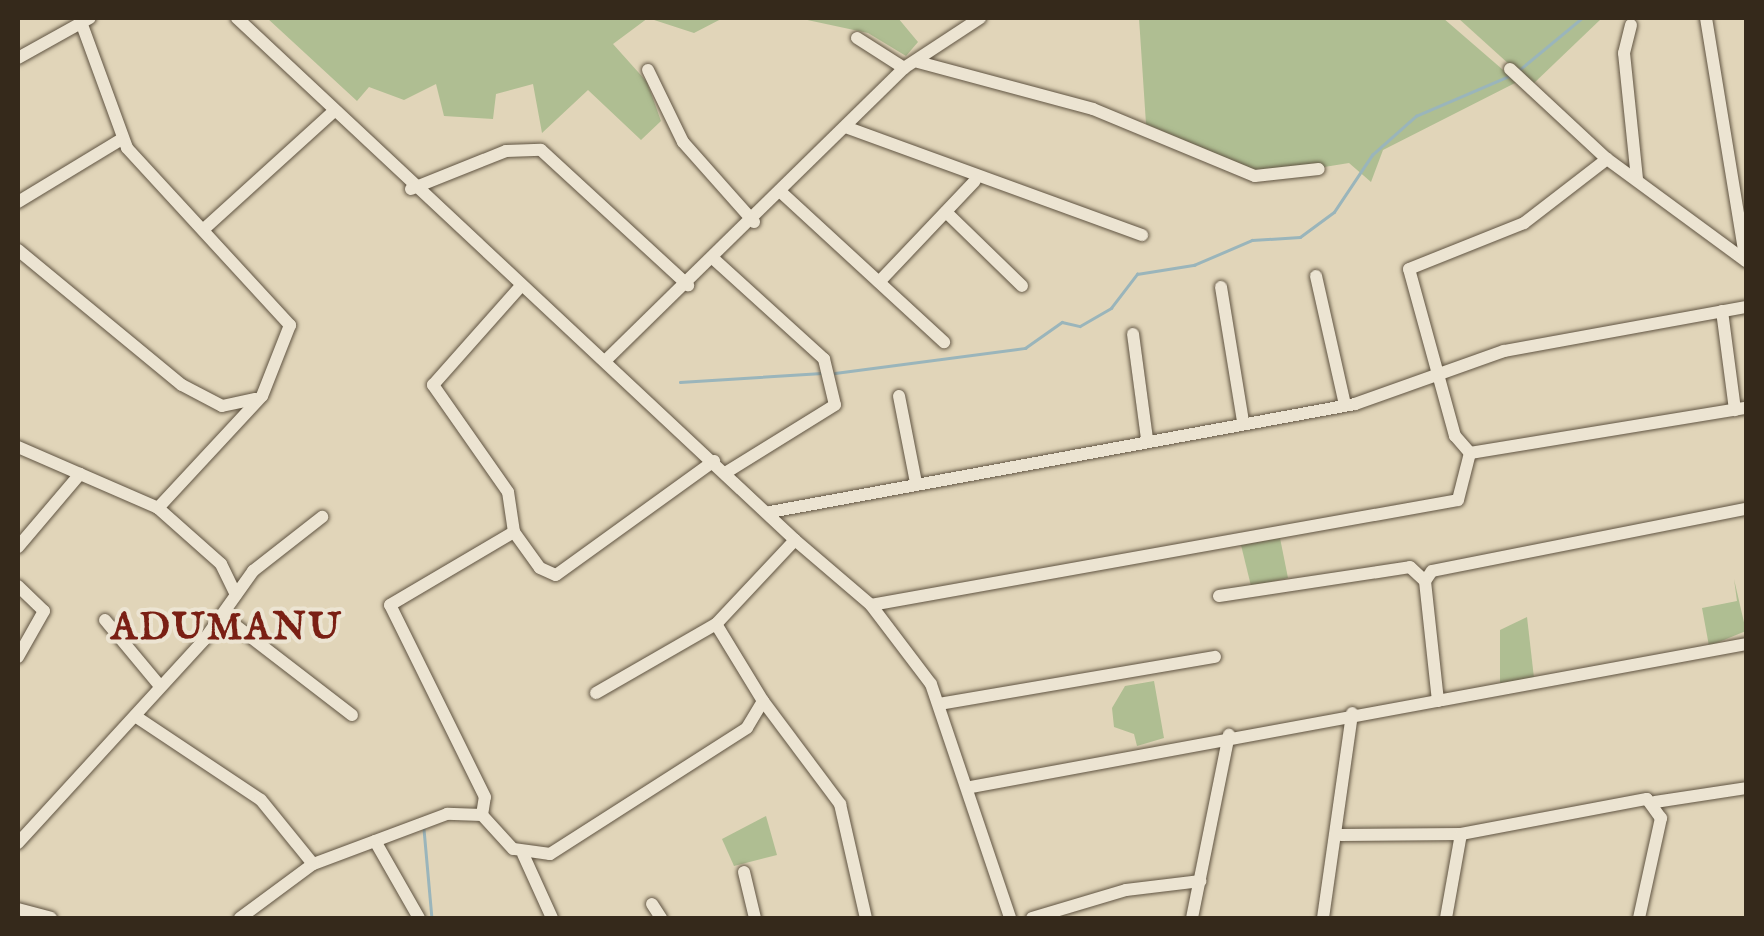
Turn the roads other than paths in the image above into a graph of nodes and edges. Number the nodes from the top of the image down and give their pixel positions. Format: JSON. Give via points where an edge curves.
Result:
{"nodes":[{"id":1,"x":237,"y":18,"type":"edge"},
{"id":2,"x":980,"y":18,"type":"edge"},
{"id":3,"x":1706,"y":18,"type":"edge"},
{"id":4,"x":86,"y":20,"type":"edge"},
{"id":5,"x":1630,"y":25,"type":"dead end"},
{"id":6,"x":857,"y":38,"type":"dead end"},
{"id":7,"x":18,"y":58,"type":"edge"},
{"id":8,"x":918,"y":62,"type":"junction"},
{"id":9,"x":904,"y":68,"type":"junction"},
{"id":10,"x":648,"y":70,"type":"dead end"},
{"id":11,"x":1516,"y":74,"type":"dead end"},
{"id":12,"x":332,"y":114,"type":"junction"},
{"id":13,"x":848,"y":128,"type":"junction"},
{"id":14,"x":122,"y":139,"type":"junction"},
{"id":15,"x":1607,"y":160,"type":"junction"},
{"id":16,"x":1319,"y":170,"type":"dead end"},
{"id":17,"x":1637,"y":179,"type":"junction"},
{"id":18,"x":976,"y":181,"type":"junction"},
{"id":19,"x":411,"y":189,"type":"junction"},
{"id":20,"x":783,"y":194,"type":"junction"},
{"id":21,"x":18,"y":202,"type":"edge"},
{"id":22,"x":946,"y":212,"type":"junction"},
{"id":23,"x":754,"y":222,"type":"junction"},
{"id":24,"x":204,"y":229,"type":"junction"},
{"id":25,"x":1142,"y":235,"type":"dead end"},
{"id":26,"x":18,"y":250,"type":"edge"},
{"id":27,"x":716,"y":261,"type":"junction"},
{"id":28,"x":1746,"y":261,"type":"edge"},
{"id":29,"x":1316,"y":276,"type":"dead end"},
{"id":30,"x":879,"y":282,"type":"junction"},
{"id":31,"x":688,"y":285,"type":"junction"},
{"id":32,"x":1022,"y":286,"type":"dead end"},
{"id":33,"x":520,"y":287,"type":"junction"},
{"id":34,"x":1221,"y":287,"type":"dead end"},
{"id":35,"x":1746,"y":307,"type":"edge"},
{"id":36,"x":1722,"y":311,"type":"junction"},
{"id":37,"x":1133,"y":334,"type":"dead end"},
{"id":38,"x":944,"y":342,"type":"dead end"},
{"id":39,"x":606,"y":360,"type":"junction"},
{"id":40,"x":1435,"y":373,"type":"junction"},
{"id":41,"x":262,"y":396,"type":"junction"},
{"id":42,"x":899,"y":396,"type":"dead end"},
{"id":43,"x":1345,"y":405,"type":"junction"},
{"id":44,"x":1741,"y":409,"type":"edge"},
{"id":45,"x":1243,"y":421,"type":"junction"},
{"id":46,"x":1147,"y":439,"type":"junction"},
{"id":47,"x":18,"y":447,"type":"edge"},
{"id":48,"x":1470,"y":453,"type":"junction"},
{"id":49,"x":714,"y":461,"type":"junction"},
{"id":50,"x":727,"y":472,"type":"junction"},
{"id":51,"x":80,"y":474,"type":"junction"},
{"id":52,"x":916,"y":482,"type":"junction"},
{"id":53,"x":158,"y":508,"type":"junction"},
{"id":54,"x":1746,"y":509,"type":"edge"},
{"id":55,"x":770,"y":512,"type":"junction"},
{"id":56,"x":322,"y":517,"type":"dead end"},
{"id":57,"x":514,"y":532,"type":"junction"},
{"id":58,"x":795,"y":540,"type":"junction"},
{"id":59,"x":18,"y":546,"type":"edge"},
{"id":60,"x":1425,"y":581,"type":"junction"},
{"id":61,"x":18,"y":586,"type":"edge"},
{"id":62,"x":236,"y":595,"type":"junction"},
{"id":63,"x":1219,"y":596,"type":"dead end"},
{"id":64,"x":871,"y":605,"type":"junction"},
{"id":65,"x":222,"y":615,"type":"junction"},
{"id":66,"x":105,"y":620,"type":"dead end"},
{"id":67,"x":716,"y":624,"type":"junction"},
{"id":68,"x":1746,"y":644,"type":"edge"},
{"id":69,"x":18,"y":657,"type":"edge"},
{"id":70,"x":1216,"y":658,"type":"dead end"},
{"id":71,"x":160,"y":686,"type":"junction"},
{"id":72,"x":596,"y":693,"type":"dead end"},
{"id":73,"x":763,"y":701,"type":"junction"},
{"id":74,"x":1438,"y":701,"type":"junction"},
{"id":75,"x":939,"y":704,"type":"junction"},
{"id":76,"x":1352,"y":714,"type":"junction"},
{"id":77,"x":352,"y":715,"type":"dead end"},
{"id":78,"x":135,"y":716,"type":"junction"},
{"id":79,"x":1229,"y":735,"type":"junction"},
{"id":80,"x":971,"y":787,"type":"junction"},
{"id":81,"x":1746,"y":788,"type":"edge"},
{"id":82,"x":1655,"y":802,"type":"junction"},
{"id":83,"x":482,"y":815,"type":"junction"},
{"id":84,"x":1461,"y":834,"type":"junction"},
{"id":85,"x":1341,"y":835,"type":"junction"},
{"id":86,"x":375,"y":841,"type":"junction"},
{"id":87,"x":18,"y":843,"type":"edge"},
{"id":88,"x":523,"y":854,"type":"junction"},
{"id":89,"x":314,"y":864,"type":"junction"},
{"id":90,"x":744,"y":872,"type":"dead end"},
{"id":91,"x":1200,"y":881,"type":"junction"},
{"id":92,"x":652,"y":904,"type":"dead end"},
{"id":93,"x":18,"y":909,"type":"edge"},
{"id":94,"x":51,"y":918,"type":"edge"},
{"id":95,"x":240,"y":918,"type":"edge"},
{"id":96,"x":419,"y":918,"type":"edge"},
{"id":97,"x":552,"y":918,"type":"edge"},
{"id":98,"x":661,"y":918,"type":"edge"},
{"id":99,"x":755,"y":918,"type":"edge"},
{"id":100,"x":866,"y":918,"type":"edge"},
{"id":101,"x":1010,"y":918,"type":"edge"},
{"id":102,"x":1032,"y":918,"type":"edge"},
{"id":103,"x":1192,"y":918,"type":"edge"},
{"id":104,"x":1324,"y":918,"type":"edge"},
{"id":105,"x":1446,"y":918,"type":"edge"},
{"id":106,"x":1639,"y":918,"type":"edge"}],
"edges":[{"from":1,"to":12,"type":"street"},
{"from":2,"to":8,"type":"street"},
{"from":3,"to":28,"type":"street"},
{"from":4,"to":7,"type":"street"},
{"from":4,"to":14,"type":"street"},
{"from":5,"to":17,"type":"street","via":[[1624,53]]},
{"from":6,"to":9,"type":"street"},
{"from":8,"to":9,"type":"street"},
{"from":8,"to":16,"type":"street","via":[[1094,108],[1255,176]]},
{"from":9,"to":13,"type":"street"},
{"from":10,"to":23,"type":"street","via":[[683,142]]},
{"from":11,"to":15,"type":"street"},
{"from":12,"to":19,"type":"street"},
{"from":12,"to":24,"type":"street"},
{"from":13,"to":18,"type":"street"},
{"from":13,"to":20,"type":"street"},
{"from":14,"to":21,"type":"street"},
{"from":14,"to":24,"type":"street"},
{"from":15,"to":17,"type":"street"},
{"from":15,"to":40,"type":"street","via":[[1524,223],[1409,268]]},
{"from":17,"to":28,"type":"street"},
{"from":18,"to":22,"type":"street"},
{"from":18,"to":25,"type":"street","via":[[1014,182]]},
{"from":19,"to":31,"type":"street","via":[[506,151],[541,150]]},
{"from":19,"to":33,"type":"street"},
{"from":20,"to":23,"type":"street"},
{"from":20,"to":30,"type":"street"},
{"from":22,"to":30,"type":"street"},
{"from":22,"to":32,"type":"street"},
{"from":23,"to":27,"type":"street"},
{"from":24,"to":41,"type":"street","via":[[288,319]]},
{"from":26,"to":41,"type":"street","via":[[182,384],[222,406]]},
{"from":27,"to":31,"type":"street"},
{"from":27,"to":50,"type":"street","via":[[832,372],[832,411]]},
{"from":29,"to":43,"type":"street"},
{"from":30,"to":38,"type":"street"},
{"from":31,"to":39,"type":"street"},
{"from":33,"to":39,"type":"street"},
{"from":33,"to":57,"type":"street","via":[[433,385],[508,492]]},
{"from":34,"to":45,"type":"street"},
{"from":35,"to":36,"type":"street"},
{"from":36,"to":40,"type":"street","via":[[1504,350]]},
{"from":36,"to":44,"type":"street"},
{"from":37,"to":46,"type":"street"},
{"from":39,"to":49,"type":"street"},
{"from":40,"to":43,"type":"street"},
{"from":40,"to":48,"type":"street"},
{"from":41,"to":53,"type":"street"},
{"from":42,"to":52,"type":"street"},
{"from":43,"to":45,"type":"street"},
{"from":44,"to":48,"type":"street"},
{"from":45,"to":46,"type":"street"},
{"from":46,"to":52,"type":"street"},
{"from":47,"to":51,"type":"street"},
{"from":48,"to":64,"type":"street","via":[[1458,500]]},
{"from":49,"to":50,"type":"street"},
{"from":49,"to":57,"type":"street","via":[[556,575],[540,568]]},
{"from":50,"to":55,"type":"street"},
{"from":51,"to":53,"type":"street"},
{"from":51,"to":59,"type":"street"},
{"from":52,"to":55,"type":"street"},
{"from":53,"to":62,"type":"street","via":[[221,564]]},
{"from":54,"to":60,"type":"street","via":[[1432,571]]},
{"from":55,"to":58,"type":"street"},
{"from":56,"to":62,"type":"street"},
{"from":57,"to":83,"type":"street","via":[[390,605],[485,796]]},
{"from":58,"to":64,"type":"street"},
{"from":58,"to":67,"type":"street"},
{"from":60,"to":63,"type":"street","via":[[1410,567]]},
{"from":60,"to":74,"type":"street"},
{"from":61,"to":69,"type":"street","via":[[44,611]]},
{"from":62,"to":65,"type":"street"},
{"from":64,"to":75,"type":"street"},
{"from":65,"to":71,"type":"street"},
{"from":65,"to":77,"type":"street"},
{"from":66,"to":71,"type":"street"},
{"from":67,"to":72,"type":"street"},
{"from":67,"to":73,"type":"street"},
{"from":68,"to":74,"type":"street"},
{"from":70,"to":75,"type":"street"},
{"from":71,"to":78,"type":"street"},
{"from":73,"to":88,"type":"street","via":[[747,728],[566,845]]},
{"from":73,"to":100,"type":"street","via":[[840,804]]},
{"from":74,"to":76,"type":"street"},
{"from":75,"to":80,"type":"street"},
{"from":76,"to":79,"type":"street"},
{"from":76,"to":85,"type":"street"},
{"from":78,"to":87,"type":"street"},
{"from":78,"to":89,"type":"street","via":[[261,800]]},
{"from":79,"to":80,"type":"street"},
{"from":79,"to":91,"type":"street"},
{"from":80,"to":101,"type":"street"},
{"from":81,"to":82,"type":"street"},
{"from":82,"to":84,"type":"street","via":[[1547,812]]},
{"from":82,"to":106,"type":"street","via":[[1660,818]]},
{"from":83,"to":86,"type":"street","via":[[447,814]]},
{"from":83,"to":88,"type":"street"},
{"from":84,"to":85,"type":"street"},
{"from":84,"to":105,"type":"street"},
{"from":85,"to":104,"type":"street"},
{"from":86,"to":89,"type":"street"},
{"from":86,"to":96,"type":"street"},
{"from":88,"to":97,"type":"street"},
{"from":89,"to":95,"type":"street"},
{"from":90,"to":99,"type":"street"},
{"from":91,"to":102,"type":"street","via":[[1126,890]]},
{"from":91,"to":103,"type":"street"},
{"from":92,"to":98,"type":"street"},
{"from":93,"to":94,"type":"street"}]}
